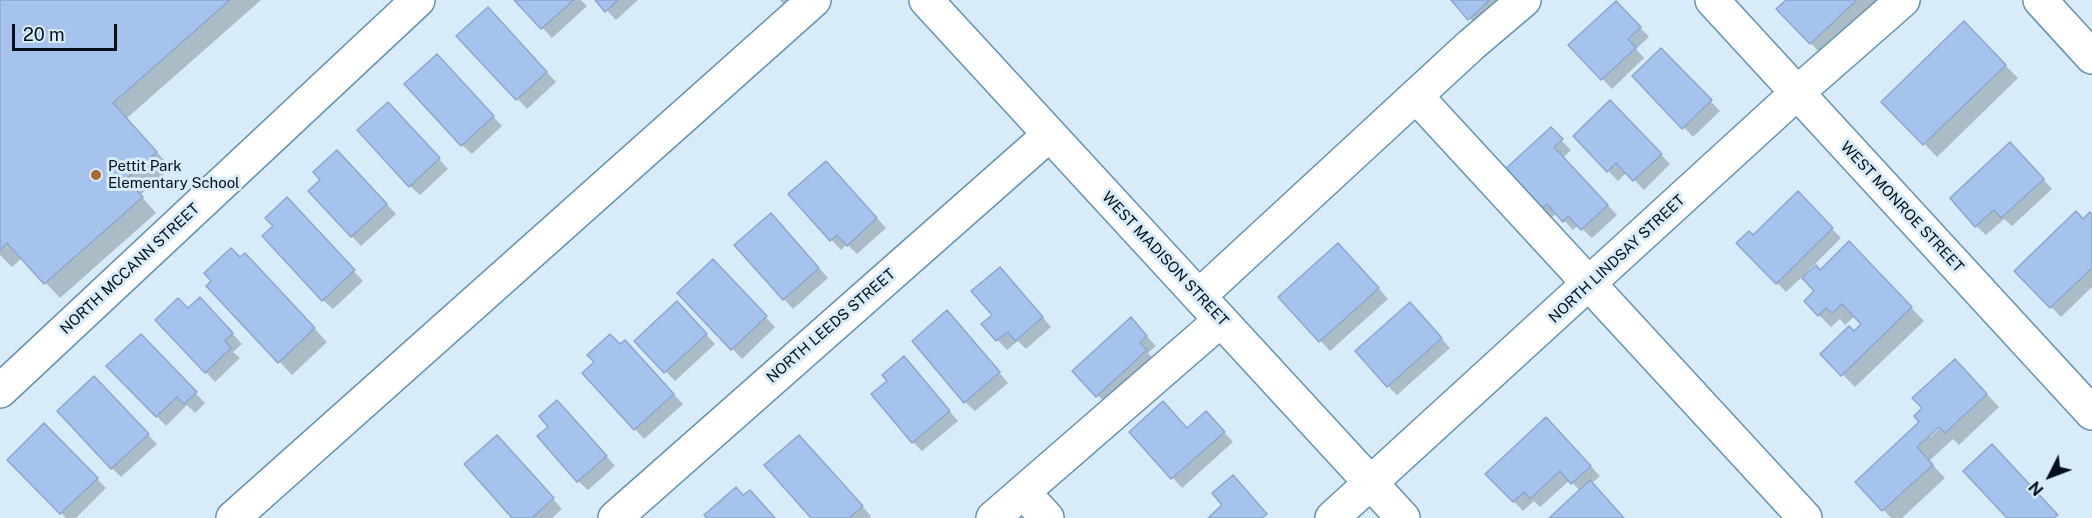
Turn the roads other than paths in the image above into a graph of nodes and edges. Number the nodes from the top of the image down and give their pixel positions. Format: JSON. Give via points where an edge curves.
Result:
{"nodes":[{"id":1,"x":418,"y":0,"type":"edge"},
{"id":2,"x":814,"y":0,"type":"edge"},
{"id":3,"x":926,"y":0,"type":"edge"},
{"id":4,"x":1524,"y":0,"type":"edge"},
{"id":5,"x":1712,"y":0,"type":"edge"},
{"id":6,"x":1903,"y":0,"type":"edge"},
{"id":7,"x":2040,"y":0,"type":"edge"},
{"id":8,"x":2092,"y":57,"type":"edge"},
{"id":9,"x":1798,"y":92,"type":"junction"},
{"id":10,"x":1416,"y":96,"type":"junction"},
{"id":11,"x":1049,"y":135,"type":"junction"},
{"id":12,"x":1588,"y":285,"type":"junction"},
{"id":13,"x":1199,"y":296,"type":"junction"},
{"id":14,"x":1221,"y":320,"type":"junction"},
{"id":15,"x":0,"y":391,"type":"edge"},
{"id":16,"x":2092,"y":413,"type":"edge"},
{"id":17,"x":1371,"y":483,"type":"junction"},
{"id":18,"x":1023,"y":492,"type":"junction"},
{"id":19,"x":233,"y":518,"type":"edge"},
{"id":20,"x":615,"y":518,"type":"edge"},
{"id":21,"x":993,"y":518,"type":"edge"},
{"id":22,"x":1047,"y":518,"type":"edge"},
{"id":23,"x":1332,"y":518,"type":"edge"},
{"id":24,"x":1403,"y":518,"type":"edge"},
{"id":25,"x":1805,"y":518,"type":"edge"}],
"edges":[{"from":1,"to":15,"type":"street","name":"NORTH MCCANN STREET"},
{"from":2,"to":19,"type":"street"},
{"from":3,"to":11,"type":"street","name":"WEST MADISON STREET"},
{"from":4,"to":10,"type":"street"},
{"from":5,"to":9,"type":"street","name":"WEST MONROE STREET"},
{"from":6,"to":9,"type":"street","name":"NORTH LINDSAY STREET"},
{"from":7,"to":8,"type":"street"},
{"from":9,"to":12,"type":"street","name":"NORTH LINDSAY STREET"},
{"from":9,"to":16,"type":"street","name":"WEST MONROE STREET"},
{"from":10,"to":12,"type":"street"},
{"from":10,"to":13,"type":"street"},
{"from":11,"to":13,"type":"street","name":"WEST MADISON STREET"},
{"from":11,"to":20,"type":"street","name":"NORTH LEEDS STREET"},
{"from":12,"to":17,"type":"street","name":"NORTH LINDSAY STREET"},
{"from":12,"to":25,"type":"street"},
{"from":13,"to":14,"type":"street","name":"WEST MADISON STREET"},
{"from":14,"to":17,"type":"street","name":"WEST MADISON STREET"},
{"from":14,"to":18,"type":"street"},
{"from":17,"to":23,"type":"street","name":"NORTH LINDSAY STREET"},
{"from":17,"to":24,"type":"street","name":"WEST MADISON STREET"},
{"from":18,"to":21,"type":"street"},
{"from":18,"to":22,"type":"street"}]}
